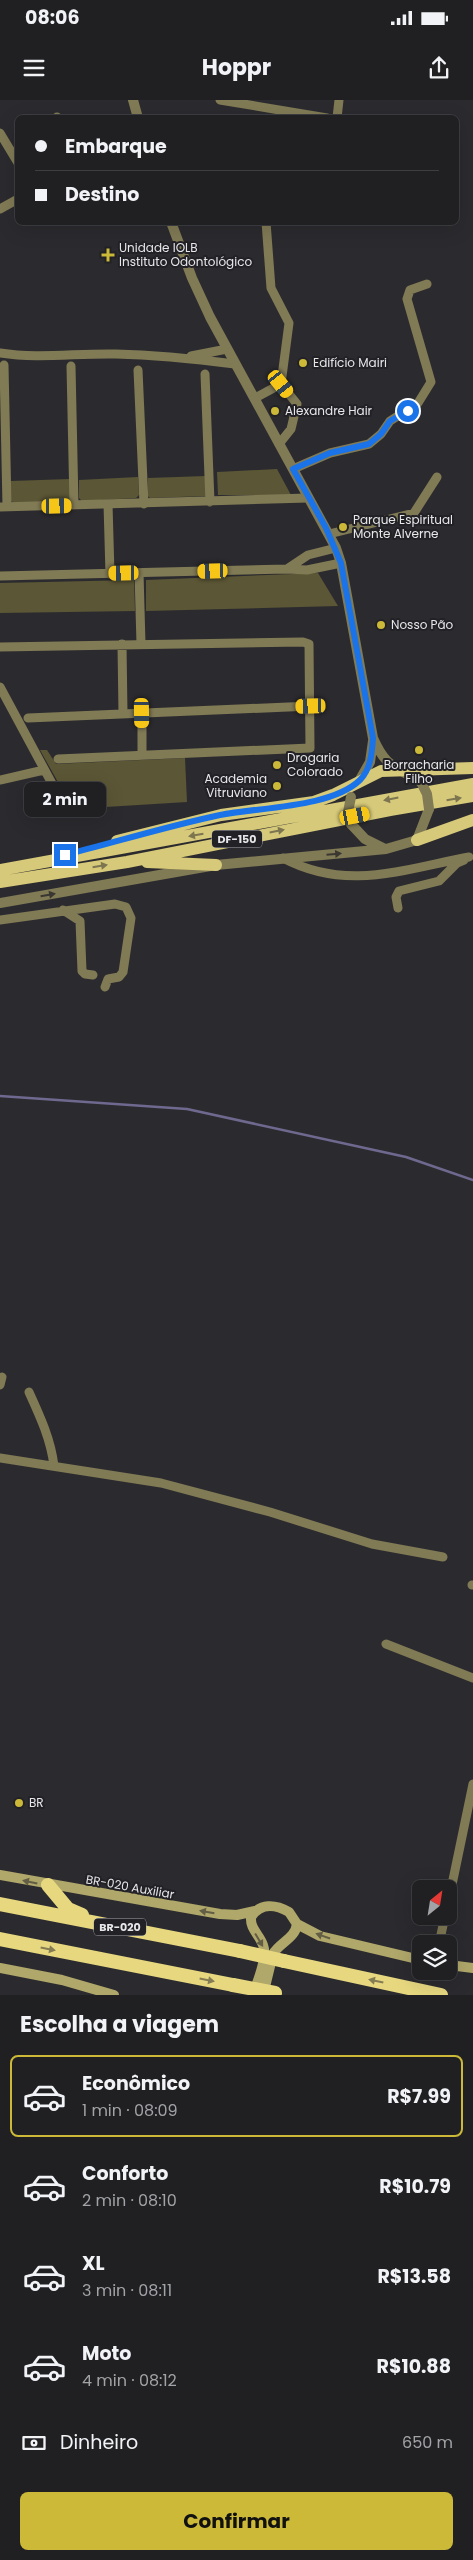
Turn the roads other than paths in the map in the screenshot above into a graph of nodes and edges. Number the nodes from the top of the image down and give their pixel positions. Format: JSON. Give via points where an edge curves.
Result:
{"nodes":[{"id":1,"x":133,"y":100,"type":"edge"},
{"id":2,"x":220,"y":100,"type":"edge"},
{"id":3,"x":339,"y":100,"type":"edge"},
{"id":4,"x":277,"y":114,"type":"edge"},
{"id":5,"x":137,"y":115,"type":"edge"},
{"id":6,"x":290,"y":115,"type":"edge"},
{"id":7,"x":337,"y":115,"type":"edge"},
{"id":8,"x":0,"y":133,"type":"edge"},
{"id":9,"x":14,"y":146,"type":"edge"},
{"id":10,"x":15,"y":201,"type":"edge"},
{"id":11,"x":0,"y":209,"type":"edge"},
{"id":12,"x":172,"y":225,"type":"edge"},
{"id":13,"x":266,"y":225,"type":"edge"},
{"id":14,"x":426,"y":284,"type":"dead end"},
{"id":15,"x":227,"y":349,"type":"junction"},
{"id":16,"x":0,"y":353,"type":"edge"},
{"id":17,"x":184,"y":358,"type":"junction"},
{"id":18,"x":235,"y":364,"type":"junction"},
{"id":19,"x":4,"y":365,"type":"dead end"},
{"id":20,"x":71,"y":366,"type":"dead end"},
{"id":21,"x":138,"y":370,"type":"dead end"},
{"id":22,"x":205,"y":374,"type":"dead end"},
{"id":23,"x":281,"y":384,"type":"junction"},
{"id":24,"x":255,"y":398,"type":"junction"},
{"id":25,"x":279,"y":444,"type":"junction"},
{"id":26,"x":293,"y":469,"type":"junction"},
{"id":27,"x":437,"y":477,"type":"dead end"},
{"id":28,"x":308,"y":498,"type":"junction"},
{"id":29,"x":210,"y":502,"type":"junction"},
{"id":30,"x":108,"y":504,"type":"junction"},
{"id":31,"x":144,"y":504,"type":"junction"},
{"id":32,"x":74,"y":505,"type":"junction"},
{"id":33,"x":4,"y":507,"type":"edge"},
{"id":34,"x":328,"y":534,"type":"junction"},
{"id":35,"x":336,"y":548,"type":"junction"},
{"id":36,"x":341,"y":563,"type":"junction"},
{"id":37,"x":287,"y":569,"type":"junction"},
{"id":38,"x":139,"y":573,"type":"junction"},
{"id":39,"x":110,"y":574,"type":"junction"},
{"id":40,"x":0,"y":576,"type":"edge"},
{"id":41,"x":122,"y":644,"type":"junction"},
{"id":42,"x":141,"y":644,"type":"junction"},
{"id":43,"x":0,"y":647,"type":"edge"},
{"id":44,"x":0,"y":687,"type":"edge"},
{"id":45,"x":3,"y":698,"type":"edge"},
{"id":46,"x":311,"y":706,"type":"junction"},
{"id":47,"x":142,"y":713,"type":"junction"},
{"id":48,"x":123,"y":714,"type":"junction"},
{"id":49,"x":28,"y":718,"type":"dead end"},
{"id":50,"x":373,"y":738,"type":"junction"},
{"id":51,"x":142,"y":754,"type":"junction"},
{"id":52,"x":58,"y":759,"type":"dead end"},
{"id":53,"x":473,"y":768,"type":"edge"},
{"id":54,"x":44,"y":770,"type":"junction"},
{"id":55,"x":399,"y":770,"type":"junction"},
{"id":56,"x":0,"y":780,"type":"edge"},
{"id":57,"x":360,"y":780,"type":"junction"},
{"id":58,"x":473,"y":784,"type":"edge"},
{"id":59,"x":473,"y":796,"type":"edge"},
{"id":60,"x":63,"y":804,"type":"dead end"},
{"id":61,"x":473,"y":820,"type":"edge"},
{"id":62,"x":417,"y":840,"type":"junction"},
{"id":63,"x":386,"y":849,"type":"junction"},
{"id":64,"x":471,"y":856,"type":"edge"},
{"id":65,"x":283,"y":858,"type":"junction"},
{"id":66,"x":127,"y":862,"type":"junction"},
{"id":67,"x":28,"y":865,"type":"junction"},
{"id":68,"x":216,"y":865,"type":"junction"},
{"id":69,"x":0,"y":870,"type":"edge"},
{"id":70,"x":0,"y":882,"type":"edge"},
{"id":71,"x":0,"y":903,"type":"edge"},
{"id":72,"x":398,"y":908,"type":"dead end"},
{"id":73,"x":63,"y":910,"type":"junction"},
{"id":74,"x":0,"y":920,"type":"edge"},
{"id":75,"x":93,"y":975,"type":"dead end"},
{"id":76,"x":105,"y":988,"type":"dead end"},
{"id":77,"x":29,"y":1392,"type":"dead end"},
{"id":78,"x":0,"y":1458,"type":"edge"},
{"id":79,"x":54,"y":1466,"type":"junction"},
{"id":80,"x":442,"y":1556,"type":"dead end"},
{"id":81,"x":386,"y":1644,"type":"dead end"},
{"id":82,"x":473,"y":1678,"type":"edge"},
{"id":83,"x":473,"y":1784,"type":"edge"},
{"id":84,"x":0,"y":1876,"type":"edge"},
{"id":85,"x":453,"y":1880,"type":"edge"},
{"id":86,"x":48,"y":1885,"type":"junction"},
{"id":87,"x":0,"y":1904,"type":"edge"},
{"id":88,"x":255,"y":1911,"type":"junction"},
{"id":89,"x":101,"y":1923,"type":"junction"},
{"id":90,"x":297,"y":1924,"type":"junction"},
{"id":91,"x":0,"y":1939,"type":"edge"},
{"id":92,"x":412,"y":1958,"type":"edge"},
{"id":93,"x":457,"y":1966,"type":"edge"},
{"id":94,"x":0,"y":1968,"type":"edge"},
{"id":95,"x":473,"y":1968,"type":"edge"},
{"id":96,"x":274,"y":1994,"type":"edge"},
{"id":97,"x":114,"y":1995,"type":"edge"},
{"id":98,"x":253,"y":1995,"type":"edge"},
{"id":99,"x":441,"y":1995,"type":"edge"}],
"edges":[{"from":1,"to":5,"type":"street"},
{"from":2,"to":4,"type":"street"},
{"from":3,"to":7,"type":"street"},
{"from":4,"to":6,"type":"street"},
{"from":8,"to":9,"type":"street"},
{"from":10,"to":11,"type":"street"},
{"from":12,"to":15,"type":"street","via":[[192,278]]},
{"from":13,"to":23,"type":"street","via":[[271,288],[289,323]]},
{"from":14,"to":26,"type":"street","via":[[410,290],[407,299],[431,382],[426,393],[408,411],[390,421],[369,444],[330,453]]},
{"from":15,"to":17,"type":"street"},
{"from":15,"to":18,"type":"street"},
{"from":16,"to":17,"type":"street"},
{"from":17,"to":18,"type":"street"},
{"from":18,"to":24,"type":"street"},
{"from":19,"to":33,"type":"street"},
{"from":20,"to":32,"type":"street"},
{"from":21,"to":31,"type":"street"},
{"from":22,"to":29,"type":"street"},
{"from":23,"to":24,"type":"street"},
{"from":23,"to":25,"type":"street","via":[[297,408],[291,429]]},
{"from":24,"to":25,"type":"street"},
{"from":25,"to":26,"type":"street"},
{"from":26,"to":28,"type":"street"},
{"from":27,"to":34,"type":"street","via":[[414,513]]},
{"from":28,"to":29,"type":"street"},
{"from":28,"to":34,"type":"street"},
{"from":29,"to":31,"type":"street"},
{"from":30,"to":31,"type":"street"},
{"from":30,"to":32,"type":"street"},
{"from":30,"to":39,"type":"street"},
{"from":32,"to":33,"type":"street"},
{"from":34,"to":35,"type":"street"},
{"from":35,"to":36,"type":"street"},
{"from":35,"to":37,"type":"street","via":[[308,555]]},
{"from":36,"to":37,"type":"street","via":[[307,570]]},
{"from":36,"to":50,"type":"street"},
{"from":37,"to":38,"type":"street"},
{"from":38,"to":39,"type":"street"},
{"from":38,"to":42,"type":"street"},
{"from":39,"to":40,"type":"street"},
{"from":41,"to":42,"type":"street"},
{"from":41,"to":43,"type":"street"},
{"from":41,"to":48,"type":"street"},
{"from":42,"to":46,"type":"street","via":[[309,644]]},
{"from":44,"to":45,"type":"street"},
{"from":45,"to":54,"type":"street"},
{"from":46,"to":47,"type":"street"},
{"from":46,"to":51,"type":"street","via":[[311,743],[305,750]]},
{"from":47,"to":48,"type":"street"},
{"from":47,"to":51,"type":"street"},
{"from":48,"to":49,"type":"street"},
{"from":50,"to":55,"type":"street","via":[[383,758]]},
{"from":50,"to":57,"type":"street","via":[[370,762]]},
{"from":51,"to":52,"type":"street"},
{"from":53,"to":55,"type":"main road"},
{"from":54,"to":56,"type":"street"},
{"from":54,"to":60,"type":"street"},
{"from":55,"to":57,"type":"main road","via":[[380,771]]},
{"from":55,"to":62,"type":"street","bridge":true,"via":[[421,782],[427,794],[429,809]]},
{"from":57,"to":63,"type":"street","bridge":true,"via":[[351,797],[348,812],[351,824],[365,839]]},
{"from":57,"to":67,"type":"main road","via":[[314,802],[221,815]]},
{"from":58,"to":67,"type":"main road","number":"DF-150","one_way":true},
{"from":66,"to":59,"type":"main road","number":"DF-150","one_way":true},
{"from":61,"to":62,"type":"main road"},
{"from":62,"to":63,"type":"street"},
{"from":65,"to":63,"type":"street","one_way":true},
{"from":64,"to":65,"type":"street","via":[[394,874],[364,877],[310,870]]},
{"from":64,"to":72,"type":"street","via":[[457,863],[439,881],[399,891],[396,897]]},
{"from":65,"to":68,"type":"street"},
{"from":66,"to":68,"type":"main road"},
{"from":70,"to":66,"type":"main road","number":"DF-150","one_way":true},
{"from":67,"to":69,"type":"main road","number":"DF-150"},
{"from":71,"to":68,"type":"street","one_way":true},
{"from":73,"to":74,"type":"street"},
{"from":73,"to":75,"type":"street","via":[[80,920],[82,971]]},
{"from":73,"to":76,"type":"street","via":[[115,904],[129,912],[131,918],[123,974],[108,979]]},
{"from":77,"to":79,"type":"street","via":[[52,1450]]},
{"from":78,"to":79,"type":"street"},
{"from":79,"to":80,"type":"street","via":[[161,1482],[372,1544]]},
{"from":81,"to":82,"type":"street"},
{"from":83,"to":85,"type":"street"},
{"from":86,"to":84,"type":"main road","name":"BR-020 Auxiliar","one_way":true},
{"from":88,"to":86,"type":"main road","name":"BR-020 Auxiliar","one_way":true,"via":[[220,1914]]},
{"from":86,"to":89,"type":"highway","via":[[68,1909]]},
{"from":87,"to":89,"type":"highway","number":"BR-020"},
{"from":88,"to":90,"type":"main road","name":"BR-020 Auxiliar","via":[[267,1906],[284,1909]]},
{"from":88,"to":98,"type":"main road","one_way":true,"via":[[250,1923],[264,1946],[264,1954]]},
{"from":99,"to":89,"type":"highway","number":"BR-020","one_way":true,"bridge":true},
{"from":92,"to":90,"type":"main road","name":"BR-020 Auxiliar","one_way":true,"via":[[320,1936]]},
{"from":90,"to":96,"type":"main road","via":[[294,1935],[273,1954]]},
{"from":91,"to":96,"type":"highway","one_way":true,"bridge":true},
{"from":93,"to":95,"type":"main road"},
{"from":94,"to":97,"type":"main road","via":[[62,1980]]}]}
